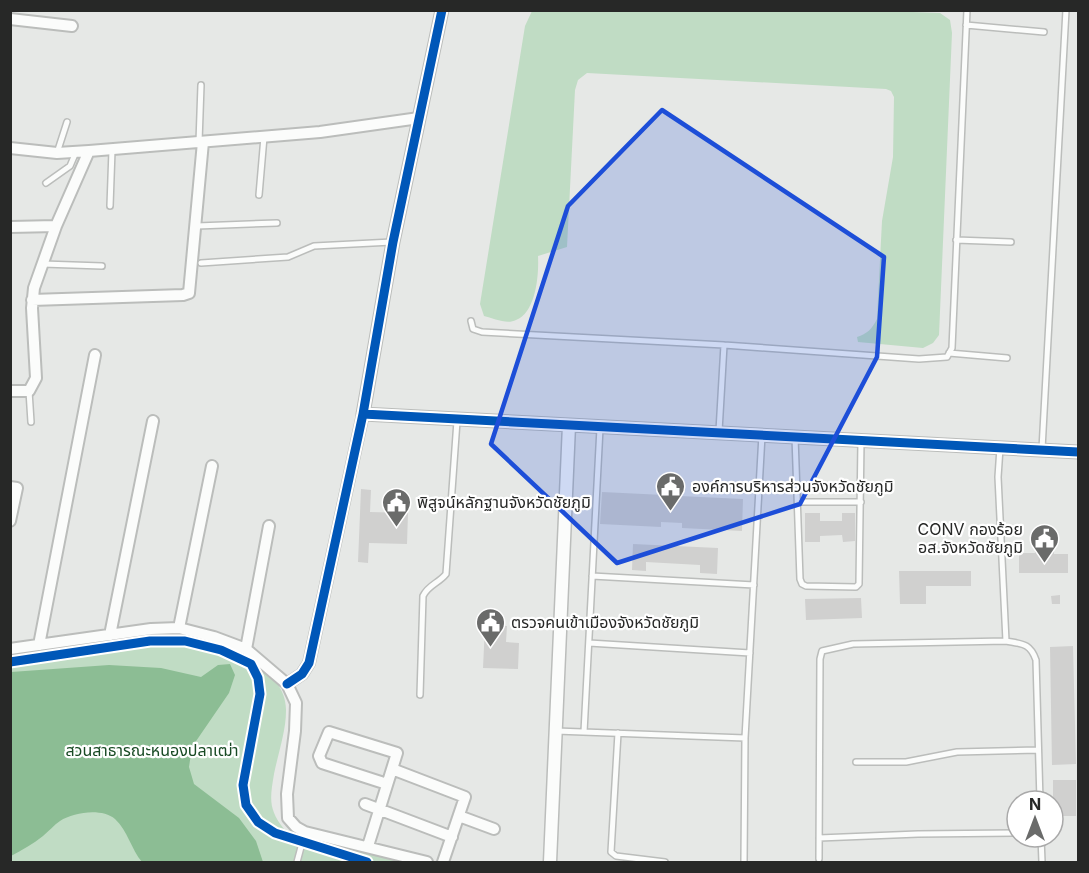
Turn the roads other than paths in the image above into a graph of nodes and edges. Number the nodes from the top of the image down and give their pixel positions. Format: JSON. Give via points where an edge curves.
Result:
{"nodes":[{"id":1,"x":442,"y":10,"type":"edge"},
{"id":2,"x":967,"y":10,"type":"edge"},
{"id":3,"x":1066,"y":10,"type":"edge"},
{"id":4,"x":10,"y":19,"type":"edge"},
{"id":5,"x":72,"y":26,"type":"dead end"},
{"id":6,"x":966,"y":26,"type":"junction"},
{"id":7,"x":1044,"y":32,"type":"dead end"},
{"id":8,"x":201,"y":86,"type":"dead end"},
{"id":9,"x":419,"y":118,"type":"junction"},
{"id":10,"x":67,"y":122,"type":"dead end"},
{"id":11,"x":264,"y":137,"type":"junction"},
{"id":12,"x":201,"y":142,"type":"junction"},
{"id":13,"x":10,"y":148,"type":"edge"},
{"id":14,"x":112,"y":150,"type":"junction"},
{"id":15,"x":76,"y":152,"type":"junction"},
{"id":16,"x":89,"y":152,"type":"junction"},
{"id":17,"x":57,"y":153,"type":"junction"},
{"id":18,"x":46,"y":183,"type":"dead end"},
{"id":19,"x":260,"y":195,"type":"dead end"},
{"id":20,"x":110,"y":206,"type":"dead end"},
{"id":21,"x":277,"y":224,"type":"dead end"},
{"id":22,"x":10,"y":226,"type":"edge"},
{"id":23,"x":57,"y":226,"type":"junction"},
{"id":24,"x":197,"y":226,"type":"junction"},
{"id":25,"x":956,"y":240,"type":"junction"},
{"id":26,"x":393,"y":242,"type":"junction"},
{"id":27,"x":1011,"y":242,"type":"dead end"},
{"id":28,"x":201,"y":263,"type":"dead end"},
{"id":29,"x":42,"y":264,"type":"junction"},
{"id":30,"x":102,"y":266,"type":"dead end"},
{"id":31,"x":32,"y":300,"type":"junction"},
{"id":32,"x":471,"y":321,"type":"dead end"},
{"id":33,"x":724,"y":345,"type":"junction"},
{"id":34,"x":949,"y":353,"type":"junction"},
{"id":35,"x":95,"y":355,"type":"dead end"},
{"id":36,"x":1007,"y":358,"type":"dead end"},
{"id":37,"x":10,"y":391,"type":"edge"},
{"id":38,"x":29,"y":391,"type":"junction"},
{"id":39,"x":363,"y":414,"type":"junction"},
{"id":40,"x":457,"y":419,"type":"junction"},
{"id":41,"x":153,"y":421,"type":"dead end"},
{"id":42,"x":31,"y":422,"type":"dead end"},
{"id":43,"x":569,"y":425,"type":"junction"},
{"id":44,"x":600,"y":427,"type":"junction"},
{"id":45,"x":719,"y":433,"type":"junction"},
{"id":46,"x":762,"y":435,"type":"junction"},
{"id":47,"x":795,"y":437,"type":"junction"},
{"id":48,"x":861,"y":441,"type":"junction"},
{"id":49,"x":1000,"y":448,"type":"junction"},
{"id":50,"x":1042,"y":450,"type":"junction"},
{"id":51,"x":1078,"y":452,"type":"edge"},
{"id":52,"x":212,"y":466,"type":"dead end"},
{"id":53,"x":10,"y":486,"type":"edge"},
{"id":54,"x":798,"y":502,"type":"junction"},
{"id":55,"x":861,"y":502,"type":"junction"},
{"id":56,"x":10,"y":521,"type":"edge"},
{"id":57,"x":269,"y":526,"type":"dead end"},
{"id":58,"x":592,"y":576,"type":"junction"},
{"id":59,"x":754,"y":585,"type":"junction"},
{"id":60,"x":179,"y":628,"type":"junction"},
{"id":61,"x":110,"y":635,"type":"junction"},
{"id":62,"x":1006,"y":641,"type":"junction"},
{"id":63,"x":588,"y":643,"type":"junction"},
{"id":64,"x":39,"y":645,"type":"junction"},
{"id":65,"x":10,"y":649,"type":"edge"},
{"id":66,"x":246,"y":649,"type":"junction"},
{"id":67,"x":750,"y":653,"type":"junction"},
{"id":68,"x":287,"y":684,"type":"junction"},
{"id":69,"x":420,"y":695,"type":"dead end"},
{"id":70,"x":556,"y":731,"type":"junction"},
{"id":71,"x":584,"y":732,"type":"junction"},
{"id":72,"x":618,"y":733,"type":"junction"},
{"id":73,"x":745,"y":738,"type":"junction"},
{"id":74,"x":1038,"y":750,"type":"junction"},
{"id":75,"x":856,"y":762,"type":"dead end"},
{"id":76,"x":392,"y":769,"type":"junction"},
{"id":77,"x":387,"y":784,"type":"junction"},
{"id":78,"x":1040,"y":789,"type":"edge"},
{"id":79,"x":365,"y":804,"type":"dead end"},
{"id":80,"x":379,"y":809,"type":"junction"},
{"id":81,"x":459,"y":816,"type":"junction"},
{"id":82,"x":494,"y":829,"type":"dead end"},
{"id":83,"x":305,"y":832,"type":"junction"},
{"id":84,"x":1005,"y":833,"type":"edge"},
{"id":85,"x":452,"y":837,"type":"junction"},
{"id":86,"x":819,"y":838,"type":"junction"},
{"id":87,"x":368,"y":846,"type":"junction"},
{"id":88,"x":819,"y":860,"type":"dead end"},
{"id":89,"x":297,"y":862,"type":"edge"},
{"id":90,"x":427,"y":862,"type":"edge"},
{"id":91,"x":443,"y":862,"type":"edge"},
{"id":92,"x":550,"y":862,"type":"edge"},
{"id":93,"x":665,"y":862,"type":"edge"},
{"id":94,"x":744,"y":862,"type":"edge"}],
"edges":[{"from":1,"to":9,"type":"street"},
{"from":2,"to":6,"type":"lane"},
{"from":3,"to":50,"type":"lane"},
{"from":4,"to":5,"type":"street"},
{"from":6,"to":7,"type":"lane"},
{"from":6,"to":25,"type":"lane"},
{"from":8,"to":12,"type":"lane"},
{"from":9,"to":11,"type":"street"},
{"from":9,"to":26,"type":"street"},
{"from":10,"to":17,"type":"lane"},
{"from":11,"to":12,"type":"street"},
{"from":11,"to":19,"type":"lane"},
{"from":12,"to":14,"type":"street"},
{"from":12,"to":24,"type":"street"},
{"from":13,"to":17,"type":"street"},
{"from":14,"to":16,"type":"street"},
{"from":14,"to":20,"type":"lane"},
{"from":15,"to":16,"type":"street"},
{"from":15,"to":17,"type":"street"},
{"from":15,"to":18,"type":"lane","via":[[70,166]]},
{"from":16,"to":23,"type":"street"},
{"from":21,"to":24,"type":"lane"},
{"from":22,"to":23,"type":"street"},
{"from":23,"to":29,"type":"street"},
{"from":24,"to":31,"type":"street","via":[[189,293]]},
{"from":25,"to":27,"type":"lane"},
{"from":25,"to":34,"type":"lane"},
{"from":26,"to":28,"type":"lane","via":[[314,246],[288,257]]},
{"from":26,"to":39,"type":"street"},
{"from":29,"to":30,"type":"lane"},
{"from":29,"to":31,"type":"street"},
{"from":31,"to":38,"type":"street","via":[[36,378]]},
{"from":32,"to":33,"type":"lane","via":[[473,329],[482,332]]},
{"from":33,"to":34,"type":"lane","via":[[919,359],[947,357]]},
{"from":33,"to":45,"type":"lane"},
{"from":34,"to":36,"type":"lane"},
{"from":35,"to":64,"type":"street"},
{"from":37,"to":38,"type":"street"},
{"from":38,"to":42,"type":"lane"},
{"from":39,"to":40,"type":"street"},
{"from":39,"to":68,"type":"street","via":[[309,663],[302,674]]},
{"from":40,"to":43,"type":"street"},
{"from":40,"to":69,"type":"lane","via":[[446,574],[423,596]]},
{"from":41,"to":61,"type":"street"},
{"from":43,"to":44,"type":"street"},
{"from":43,"to":70,"type":"street"},
{"from":44,"to":45,"type":"street"},
{"from":44,"to":58,"type":"lane"},
{"from":45,"to":46,"type":"street"},
{"from":46,"to":47,"type":"street"},
{"from":46,"to":59,"type":"lane"},
{"from":47,"to":48,"type":"street"},
{"from":47,"to":54,"type":"lane"},
{"from":48,"to":49,"type":"street"},
{"from":48,"to":55,"type":"lane"},
{"from":49,"to":50,"type":"street"},
{"from":49,"to":62,"type":"lane"},
{"from":50,"to":51,"type":"street"},
{"from":52,"to":60,"type":"street"},
{"from":53,"to":56,"type":"street","via":[[17,488]]},
{"from":54,"to":55,"type":"lane"},
{"from":54,"to":55,"type":"lane","via":[[800,579],[806,586],[856,586],[861,579]]},
{"from":57,"to":66,"type":"street"},
{"from":58,"to":59,"type":"lane"},
{"from":58,"to":63,"type":"lane"},
{"from":59,"to":67,"type":"lane"},
{"from":60,"to":61,"type":"street"},
{"from":60,"to":66,"type":"street"},
{"from":61,"to":64,"type":"street"},
{"from":62,"to":74,"type":"lane","via":[[1024,644],[1033,650],[1036,660]]},
{"from":62,"to":86,"type":"lane","via":[[853,644],[822,651]]},
{"from":63,"to":67,"type":"lane"},
{"from":63,"to":71,"type":"lane"},
{"from":64,"to":65,"type":"street"},
{"from":66,"to":68,"type":"street"},
{"from":67,"to":73,"type":"lane"},
{"from":68,"to":83,"type":"street","via":[[296,703],[286,808],[288,818]]},
{"from":70,"to":71,"type":"lane"},
{"from":70,"to":92,"type":"street"},
{"from":71,"to":72,"type":"lane"},
{"from":72,"to":73,"type":"lane"},
{"from":72,"to":93,"type":"lane","via":[[611,852],[616,856]]},
{"from":73,"to":94,"type":"lane"},
{"from":74,"to":75,"type":"lane","via":[[957,752],[906,762]]},
{"from":74,"to":78,"type":"lane"},
{"from":76,"to":77,"type":"street"},
{"from":76,"to":77,"type":"street","via":[[397,753],[332,732],[319,756],[321,763]]},
{"from":76,"to":81,"type":"street","via":[[465,797]]},
{"from":77,"to":80,"type":"street"},
{"from":79,"to":80,"type":"street"},
{"from":80,"to":85,"type":"street"},
{"from":80,"to":87,"type":"street"},
{"from":81,"to":82,"type":"street"},
{"from":81,"to":85,"type":"street"},
{"from":83,"to":87,"type":"street"},
{"from":83,"to":89,"type":"lane"},
{"from":84,"to":86,"type":"lane"},
{"from":85,"to":91,"type":"street"},
{"from":86,"to":88,"type":"lane"},
{"from":87,"to":90,"type":"street"}]}
